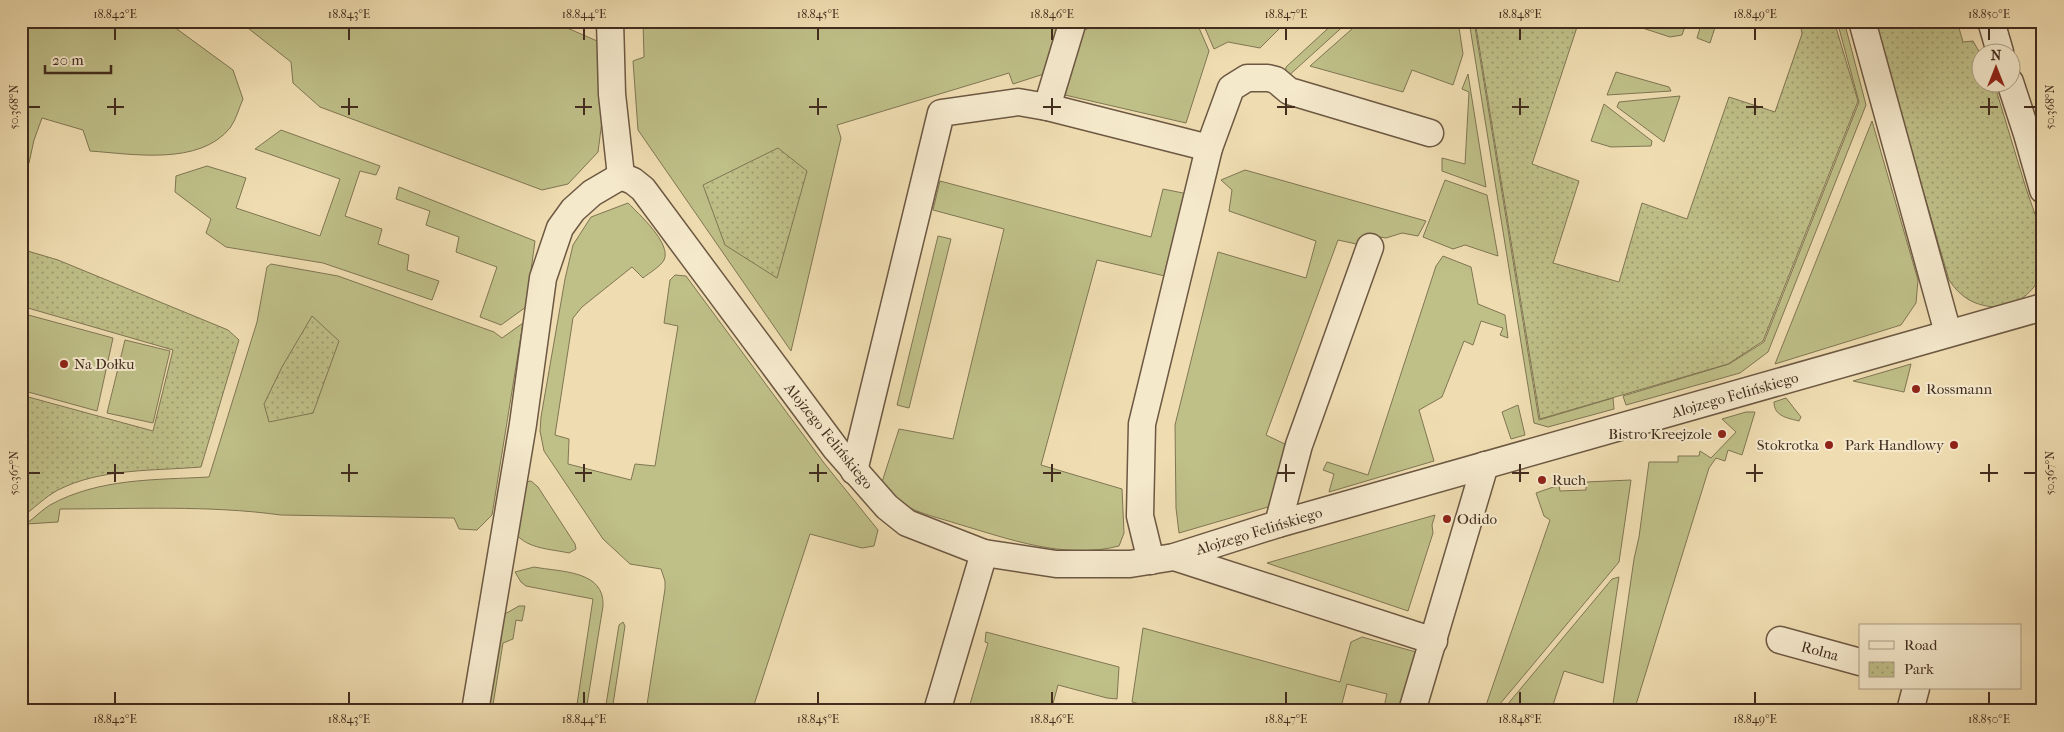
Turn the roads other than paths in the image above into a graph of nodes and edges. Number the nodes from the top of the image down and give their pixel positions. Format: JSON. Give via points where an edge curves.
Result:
{"nodes":[{"id":1,"x":610,"y":21,"type":"edge"},
{"id":2,"x":1073,"y":21,"type":"edge"},
{"id":3,"x":1862,"y":21,"type":"edge"},
{"id":4,"x":1991,"y":21,"type":"edge"},
{"id":5,"x":1997,"y":42,"type":"edge"},
{"id":6,"x":2015,"y":92,"type":"edge"},
{"id":7,"x":1047,"y":107,"type":"junction"},
{"id":8,"x":1430,"y":133,"type":"dead end"},
{"id":9,"x":2035,"y":133,"type":"edge"},
{"id":10,"x":1209,"y":148,"type":"junction"},
{"id":11,"x":621,"y":176,"type":"junction"},
{"id":12,"x":2043,"y":190,"type":"edge"},
{"id":13,"x":1370,"y":246,"type":"dead end"},
{"id":14,"x":2043,"y":307,"type":"edge"},
{"id":15,"x":1948,"y":333,"type":"junction"},
{"id":16,"x":1485,"y":466,"type":"junction"},
{"id":17,"x":854,"y":471,"type":"junction"},
{"id":18,"x":1278,"y":524,"type":"junction"},
{"id":19,"x":984,"y":553,"type":"junction"},
{"id":20,"x":1163,"y":559,"type":"junction"},
{"id":21,"x":1434,"y":640,"type":"junction"},
{"id":22,"x":1780,"y":640,"type":"dead end"},
{"id":23,"x":1859,"y":662,"type":"edge"},
{"id":24,"x":1915,"y":690,"type":"edge"},
{"id":25,"x":475,"y":711,"type":"edge"},
{"id":26,"x":937,"y":711,"type":"edge"},
{"id":27,"x":1412,"y":711,"type":"edge"},
{"id":28,"x":1910,"y":711,"type":"edge"}],
"edges":[{"from":1,"to":11,"type":"street","via":[[612,94]]},
{"from":2,"to":7,"type":"street"},
{"from":3,"to":15,"type":"street"},
{"from":4,"to":5,"type":"street"},
{"from":6,"to":9,"type":"street"},
{"from":7,"to":10,"type":"street"},
{"from":7,"to":17,"type":"street","via":[[1018,102],[941,113]]},
{"from":8,"to":10,"type":"street","via":[[1289,90],[1276,80],[1247,78],[1231,88]]},
{"from":9,"to":12,"type":"street"},
{"from":10,"to":20,"type":"street","via":[[1142,424],[1140,516]]},
{"from":11,"to":17,"type":"street","name":"Alojzego Felińskiego","via":[[643,189]]},
{"from":11,"to":25,"type":"street","via":[[592,193],[573,210],[560,228],[543,278],[523,424]]},
{"from":13,"to":18,"type":"street","via":[[1299,445]]},
{"from":14,"to":15,"type":"street","name":"Alojzego Felińskiego"},
{"from":15,"to":16,"type":"street","name":"Alojzego Felińskiego"},
{"from":16,"to":18,"type":"street","name":"Alojzego Felińskiego"},
{"from":16,"to":21,"type":"street"},
{"from":17,"to":19,"type":"street","name":"Alojzego Felińskiego","via":[[887,507],[907,523]]},
{"from":18,"to":20,"type":"street","name":"Alojzego Felińskiego"},
{"from":19,"to":20,"type":"street","name":"Alojzego Felińskiego","via":[[1056,564],[1130,564]]},
{"from":19,"to":26,"type":"street"},
{"from":20,"to":21,"type":"street"},
{"from":21,"to":27,"type":"street"},
{"from":22,"to":23,"type":"street","name":"Rolna"},
{"from":24,"to":28,"type":"street"}]}
